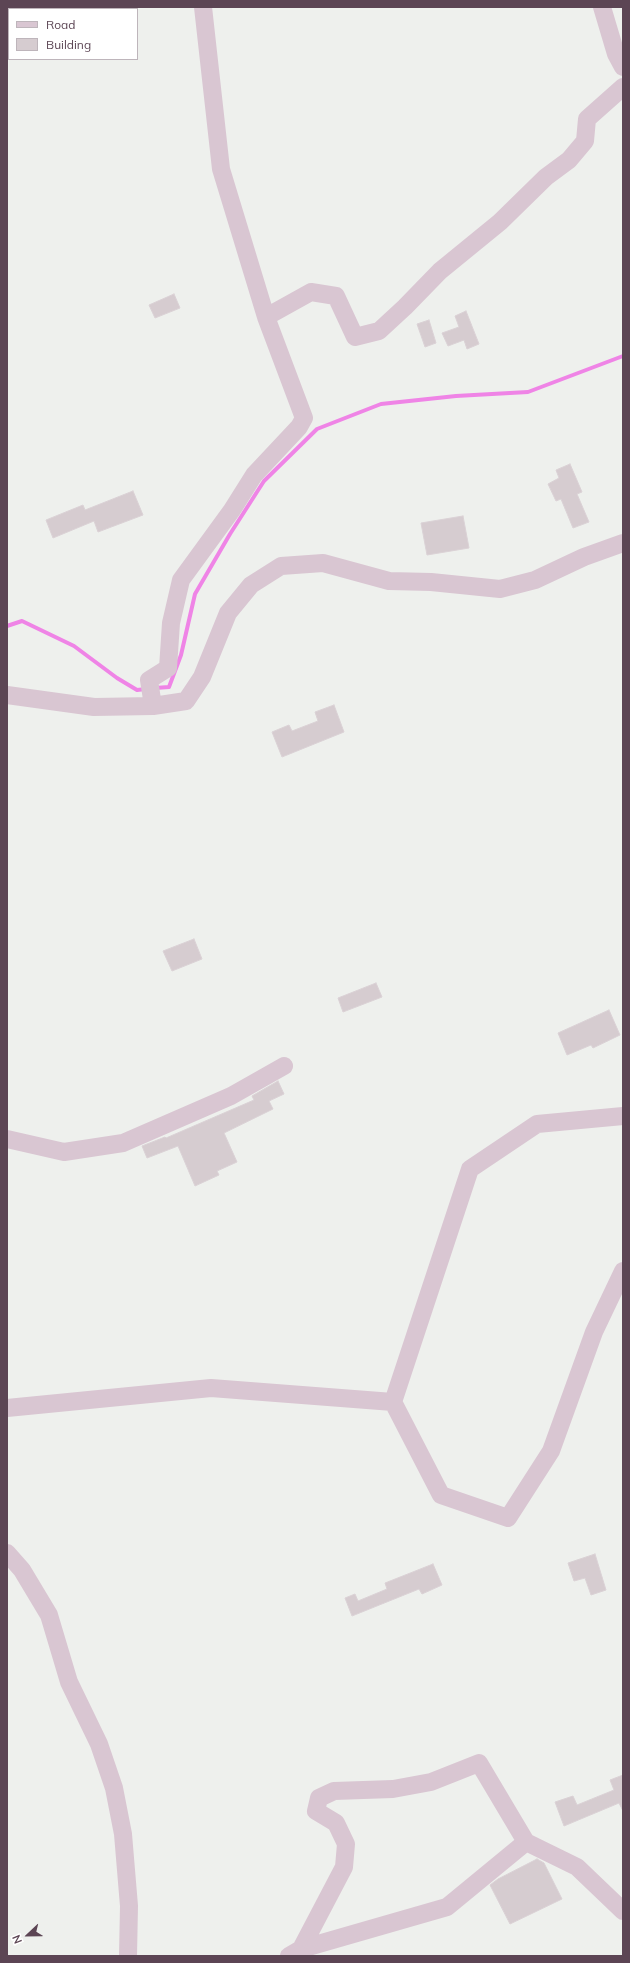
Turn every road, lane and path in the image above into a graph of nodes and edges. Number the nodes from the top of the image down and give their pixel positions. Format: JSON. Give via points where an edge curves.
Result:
{"nodes":[{"id":1,"x":203,"y":7,"type":"edge"},
{"id":2,"x":602,"y":7,"type":"edge"},
{"id":3,"x":623,"y":67,"type":"edge"},
{"id":4,"x":623,"y":87,"type":"edge"},
{"id":5,"x":266,"y":317,"type":"junction"},
{"id":6,"x":623,"y":543,"type":"edge"},
{"id":7,"x":7,"y":695,"type":"edge"},
{"id":8,"x":153,"y":706,"type":"junction"},
{"id":9,"x":284,"y":1066,"type":"dead end"},
{"id":10,"x":623,"y":1116,"type":"edge"},
{"id":11,"x":7,"y":1139,"type":"edge"},
{"id":12,"x":623,"y":1271,"type":"edge"},
{"id":13,"x":393,"y":1402,"type":"junction"},
{"id":14,"x":7,"y":1408,"type":"edge"},
{"id":15,"x":7,"y":1554,"type":"edge"},
{"id":16,"x":526,"y":1842,"type":"junction"},
{"id":17,"x":623,"y":1911,"type":"edge"},
{"id":18,"x":295,"y":1952,"type":"edge"},
{"id":19,"x":128,"y":1956,"type":"edge"}],
"edges":[{"from":1,"to":5,"type":"street","via":[[221,169]]},
{"from":2,"to":3,"type":"street","via":[[616,54]]},
{"from":4,"to":5,"type":"street","via":[[587,119],[585,141],[569,160],[546,177],[500,222],[440,271],[379,331],[355,337],[336,296],[311,292]]},
{"from":5,"to":8,"type":"street","via":[[304,418],[299,427],[254,474],[232,510],[181,580],[171,623],[168,668],[149,680]]},
{"from":6,"to":8,"type":"street","via":[[584,557],[535,580],[500,589],[431,582],[389,581],[323,562],[281,566],[251,585],[228,613],[202,677],[186,701]]},
{"from":7,"to":8,"type":"street","via":[[94,707]]},
{"from":9,"to":11,"type":"street","via":[[231,1096],[123,1143],[64,1152]]},
{"from":10,"to":13,"type":"street","via":[[536,1124],[470,1170]]},
{"from":12,"to":13,"type":"street","via":[[594,1332],[551,1451],[508,1518],[441,1495]]},
{"from":13,"to":14,"type":"street","via":[[211,1388]]},
{"from":15,"to":19,"type":"street","via":[[22,1570],[49,1615],[69,1682],[99,1744],[114,1788],[124,1842],[129,1906]]},
{"from":16,"to":17,"type":"street","via":[[577,1867]]},
{"from":16,"to":18,"type":"street","via":[[447,1907]]},
{"from":16,"to":18,"type":"street","via":[[479,1763],[431,1782],[394,1789],[334,1791],[319,1798],[316,1811],[336,1823],[346,1844],[344,1867]]}]}
